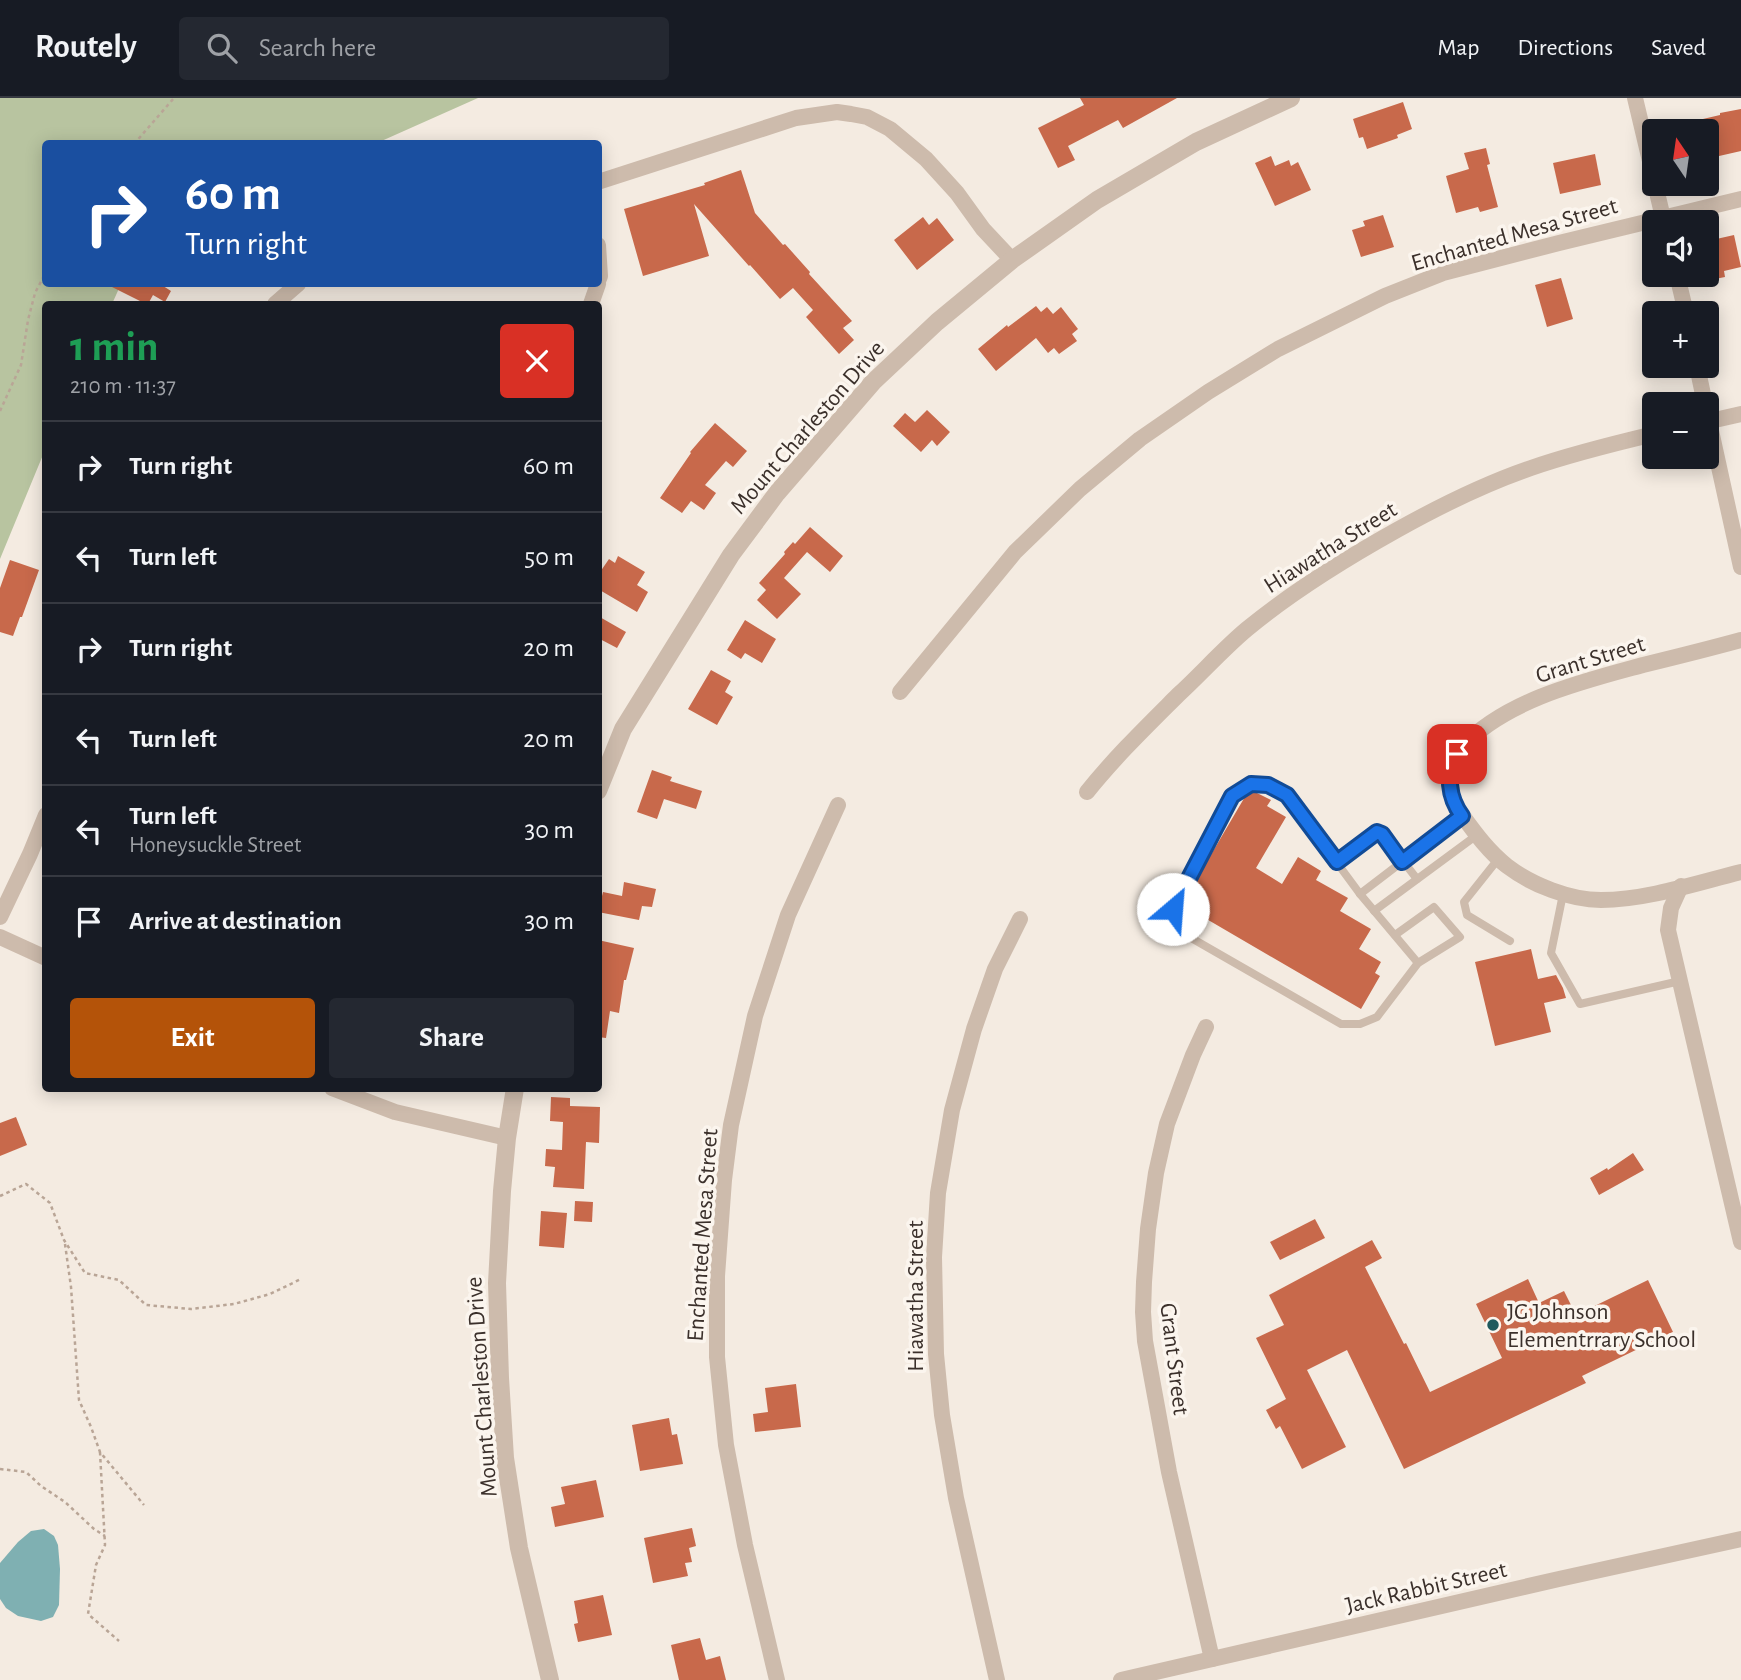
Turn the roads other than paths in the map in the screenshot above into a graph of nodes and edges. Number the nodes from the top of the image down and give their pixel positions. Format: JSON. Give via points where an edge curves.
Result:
{"nodes":[{"id":1,"x":1291,"y":98,"type":"edge"},
{"id":2,"x":1635,"y":98,"type":"edge"},
{"id":3,"x":1642,"y":127,"type":"edge"},
{"id":4,"x":602,"y":181,"type":"edge"},
{"id":5,"x":1741,"y":199,"type":"edge"},
{"id":6,"x":1701,"y":210,"type":"edge"},
{"id":7,"x":1642,"y":225,"type":"edge"},
{"id":8,"x":1012,"y":260,"type":"junction"},
{"id":9,"x":295,"y":287,"type":"edge"},
{"id":10,"x":278,"y":301,"type":"edge"},
{"id":11,"x":1719,"y":414,"type":"edge"},
{"id":12,"x":1741,"y":414,"type":"edge"},
{"id":13,"x":1642,"y":437,"type":"edge"},
{"id":14,"x":1719,"y":468,"type":"edge"},
{"id":15,"x":1741,"y":567,"type":"edge"},
{"id":16,"x":1741,"y":640,"type":"edge"},
{"id":17,"x":900,"y":692,"type":"dead end"},
{"id":18,"x":602,"y":780,"type":"edge"},
{"id":19,"x":1087,"y":792,"type":"dead end"},
{"id":20,"x":838,"y":805,"type":"dead end"},
{"id":21,"x":1462,"y":816,"type":"junction"},
{"id":22,"x":42,"y":825,"type":"edge"},
{"id":23,"x":1477,"y":835,"type":"junction"},
{"id":24,"x":1499,"y":858,"type":"junction"},
{"id":25,"x":1337,"y":862,"type":"junction"},
{"id":26,"x":1402,"y":862,"type":"junction"},
{"id":27,"x":1741,"y":872,"type":"edge"},
{"id":28,"x":1417,"y":880,"type":"junction"},
{"id":29,"x":1681,"y":886,"type":"junction"},
{"id":30,"x":1360,"y":894,"type":"junction"},
{"id":31,"x":1563,"y":894,"type":"junction"},
{"id":32,"x":1374,"y":911,"type":"junction"},
{"id":33,"x":0,"y":917,"type":"edge"},
{"id":34,"x":1020,"y":919,"type":"dead end"},
{"id":35,"x":1395,"y":935,"type":"junction"},
{"id":36,"x":0,"y":937,"type":"edge"},
{"id":37,"x":1510,"y":941,"type":"dead end"},
{"id":38,"x":42,"y":956,"type":"edge"},
{"id":39,"x":1419,"y":962,"type":"junction"},
{"id":40,"x":1680,"y":981,"type":"junction"},
{"id":41,"x":1206,"y":1027,"type":"dead end"},
{"id":42,"x":342,"y":1092,"type":"edge"},
{"id":43,"x":514,"y":1092,"type":"edge"},
{"id":44,"x":507,"y":1138,"type":"junction"},
{"id":45,"x":1741,"y":1241,"type":"edge"},
{"id":46,"x":1741,"y":1539,"type":"edge"},
{"id":47,"x":1212,"y":1659,"type":"junction"},
{"id":48,"x":550,"y":1680,"type":"edge"},
{"id":49,"x":777,"y":1680,"type":"edge"},
{"id":50,"x":997,"y":1680,"type":"edge"},
{"id":51,"x":1121,"y":1680,"type":"edge"}],
"edges":[{"from":1,"to":8,"type":"street","name":"Mount Charleston Drive","via":[[1196,142],[1097,200]]},
{"from":2,"to":3,"type":"street"},
{"from":4,"to":8,"type":"street","via":[[796,118],[837,113],[867,117],[890,129],[926,159]]},
{"from":5,"to":6,"type":"street","name":"Enchanted Mesa Street"},
{"from":7,"to":17,"type":"street","name":"Enchanted Mesa Street","via":[[1443,273],[1278,349],[1208,392],[1140,439],[1024,543]]},
{"from":8,"to":18,"type":"street","name":"Mount Charleston Drive","via":[[873,382],[777,493],[731,555],[623,729]]},
{"from":9,"to":10,"type":"street"},
{"from":11,"to":12,"type":"street"},
{"from":13,"to":19,"type":"street","name":"Hiawatha Street","via":[[1493,482],[1357,552],[1244,632]]},
{"from":14,"to":15,"type":"street"},
{"from":16,"to":21,"type":"street","name":"Grant Street","via":[[1594,678],[1532,700],[1488,724],[1463,746],[1450,767],[1449,782]]},
{"from":20,"to":49,"type":"street","name":"Enchanted Mesa Street","via":[[788,915],[755,1016],[731,1125],[717,1276],[717,1357],[726,1445]]},
{"from":21,"to":23,"type":"street"},
{"from":21,"to":26,"type":"lane"},
{"from":22,"to":33,"type":"street"},
{"from":23,"to":24,"type":"street"},
{"from":23,"to":28,"type":"lane"},
{"from":24,"to":31,"type":"street","via":[[1535,883]]},
{"from":24,"to":37,"type":"lane","via":[[1464,902],[1466,915]]},
{"from":25,"to":26,"type":"lane","via":[[1377,832]]},
{"from":25,"to":30,"type":"lane"},
{"from":25,"to":39,"type":"lane","via":[[1287,795],[1268,785],[1251,784],[1232,796],[1173,909],[1180,929],[1341,1024],[1360,1024],[1377,1017]]},
{"from":26,"to":28,"type":"lane"},
{"from":26,"to":30,"type":"lane"},
{"from":27,"to":29,"type":"street"},
{"from":28,"to":32,"type":"lane"},
{"from":29,"to":31,"type":"street","via":[[1631,898],[1599,900]]},
{"from":29,"to":40,"type":"street","via":[[1668,930]]},
{"from":30,"to":32,"type":"lane"},
{"from":31,"to":40,"type":"lane","via":[[1550,953],[1580,1004]]},
{"from":32,"to":35,"type":"lane"},
{"from":34,"to":50,"type":"street","name":"Hiawatha Street","via":[[995,969],[952,1110],[938,1193],[934,1257],[942,1415]]},
{"from":35,"to":39,"type":"lane"},
{"from":35,"to":39,"type":"lane","via":[[1434,907],[1460,937]]},
{"from":36,"to":38,"type":"street"},
{"from":40,"to":45,"type":"street"},
{"from":41,"to":47,"type":"street","name":"Grant Street","via":[[1167,1124],[1156,1173],[1143,1312],[1169,1472]]},
{"from":42,"to":44,"type":"street","via":[[395,1112]]},
{"from":43,"to":44,"type":"street","name":"Mount Charleston Drive"},
{"from":44,"to":48,"type":"street","name":"Mount Charleston Drive","via":[[497,1283],[505,1458],[519,1548]]},
{"from":46,"to":47,"type":"street","name":"Jack Rabbit Street"},
{"from":47,"to":51,"type":"street","name":"Jack Rabbit Street"}]}
